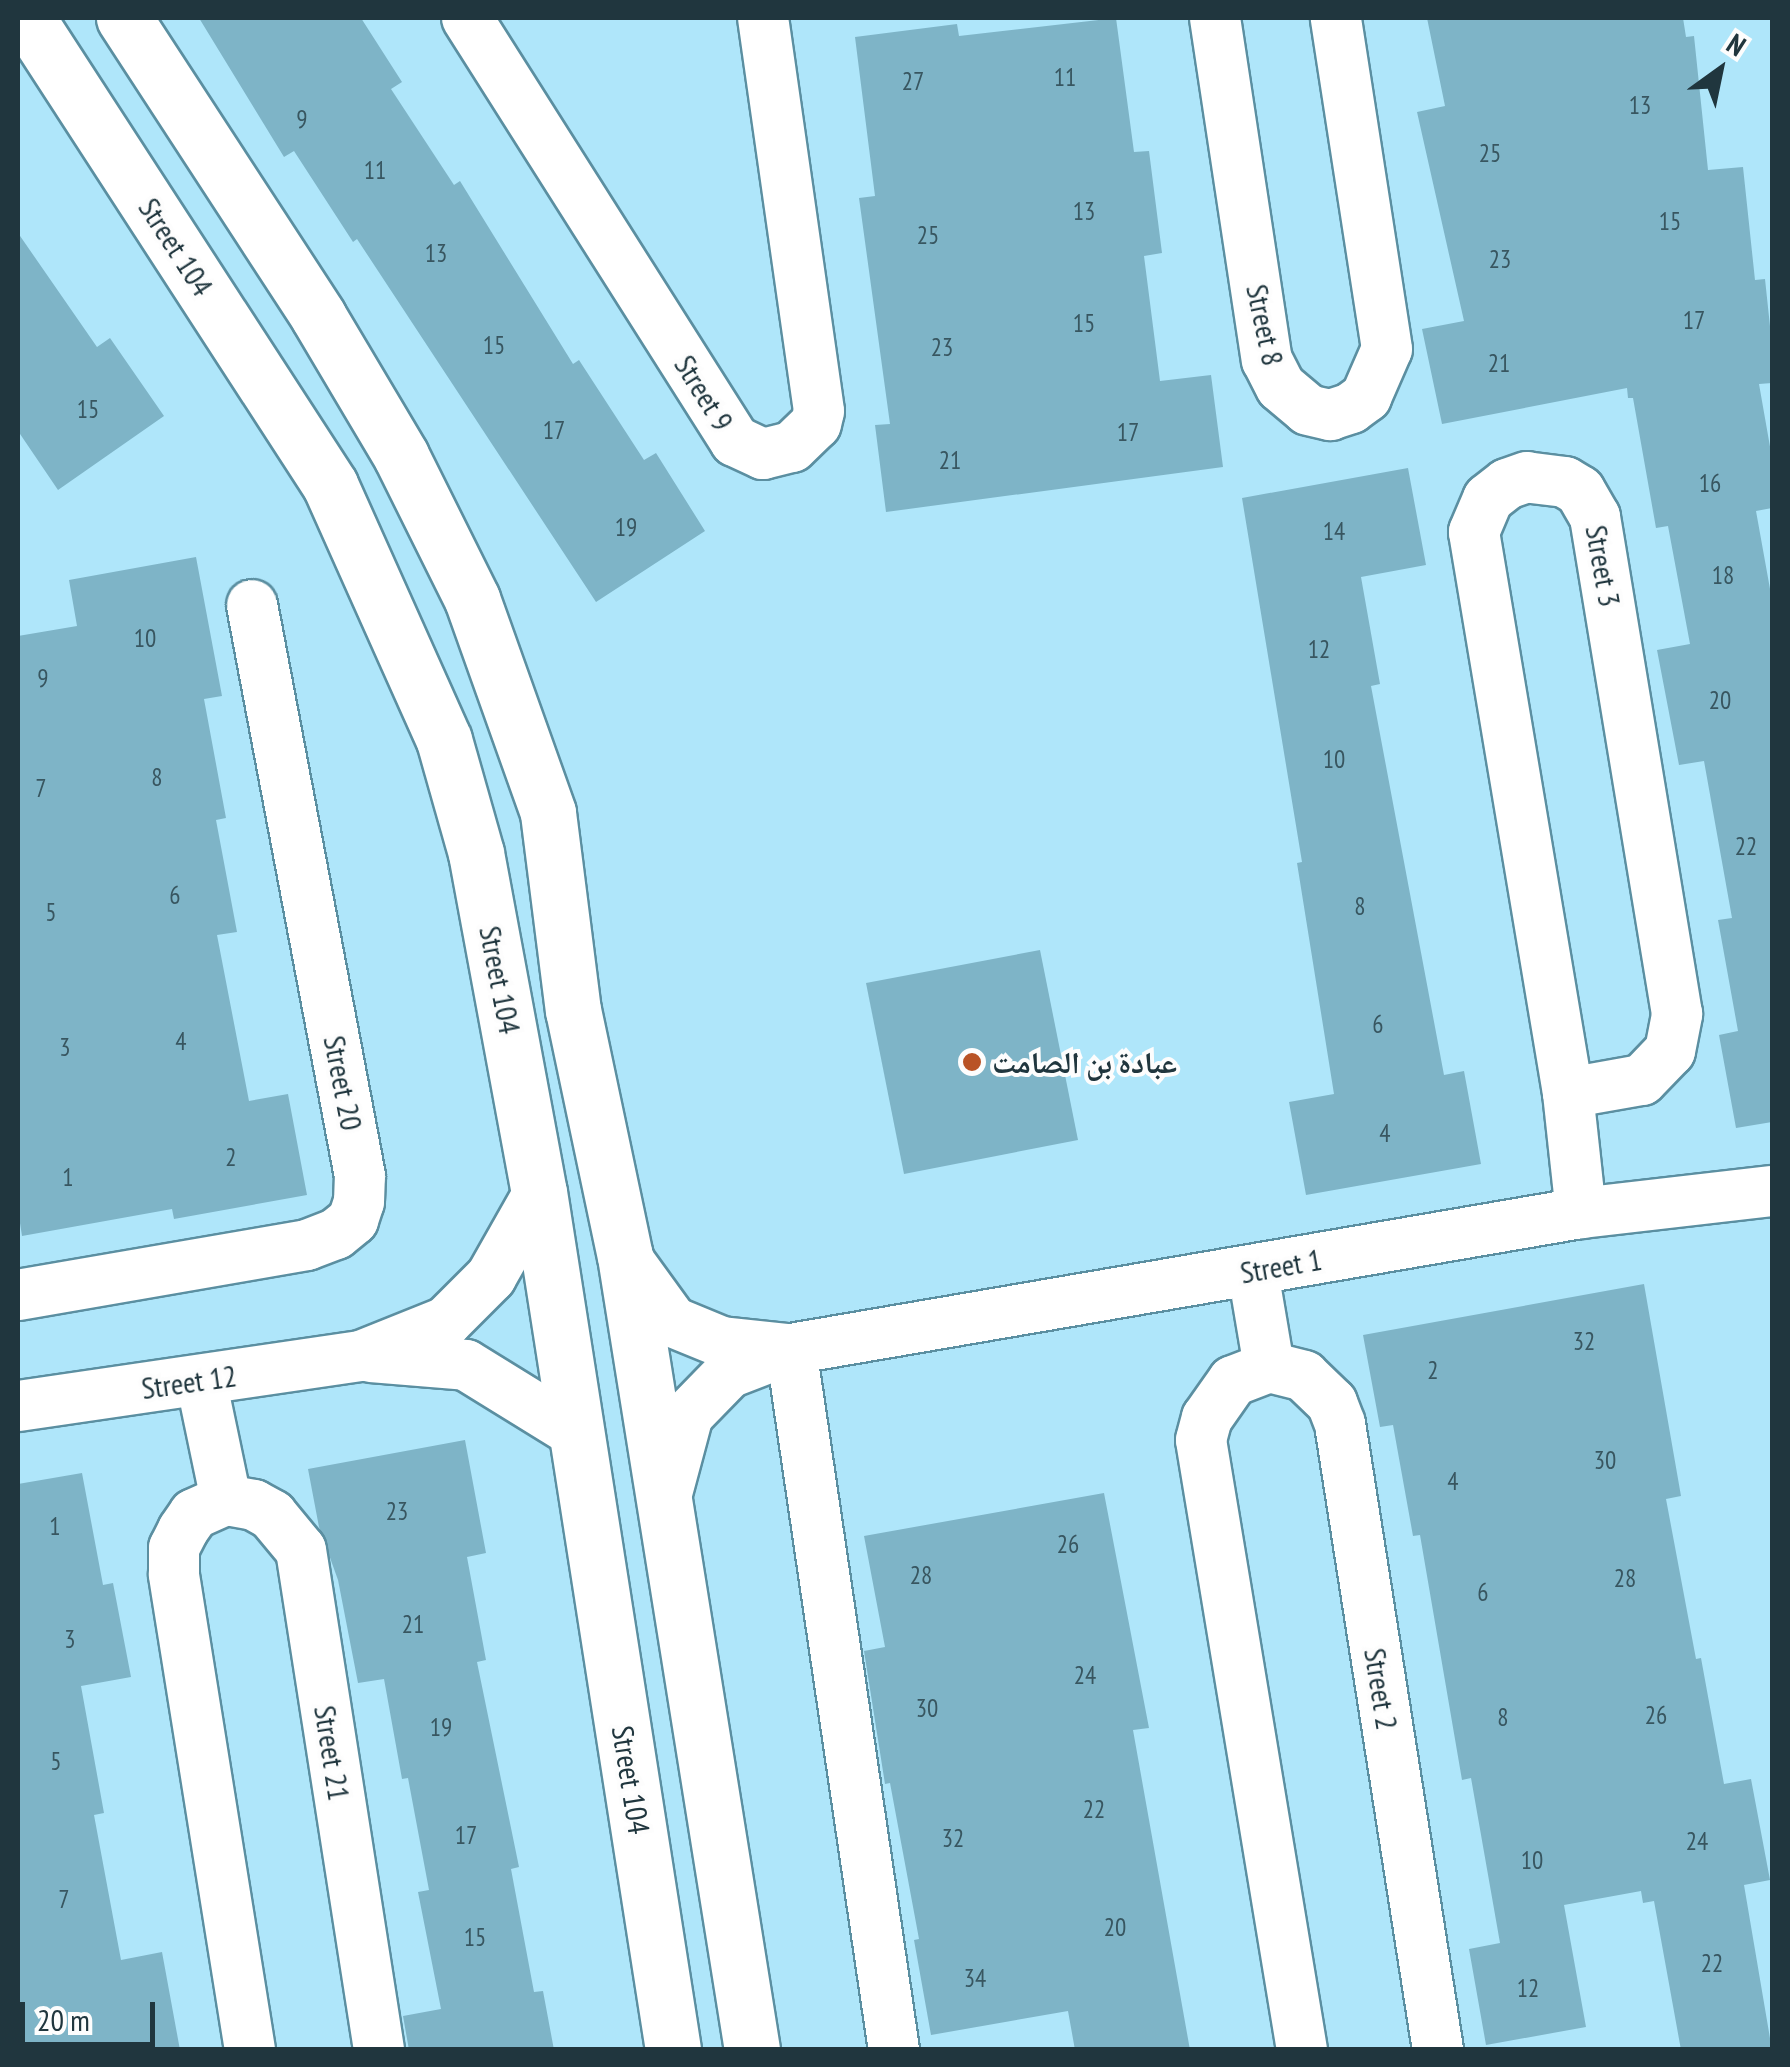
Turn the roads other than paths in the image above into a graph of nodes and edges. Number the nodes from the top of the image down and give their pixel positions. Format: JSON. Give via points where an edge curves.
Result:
{"nodes":[{"id":1,"x":27,"y":18,"type":"edge"},
{"id":2,"x":467,"y":18,"type":"edge"},
{"id":3,"x":763,"y":18,"type":"edge"},
{"id":4,"x":1216,"y":18,"type":"edge"},
{"id":5,"x":1336,"y":18,"type":"edge"},
{"id":6,"x":130,"y":22,"type":"edge"},
{"id":7,"x":318,"y":316,"type":"junction"},
{"id":8,"x":244,"y":354,"type":"junction"},
{"id":9,"x":252,"y":605,"type":"dead end"},
{"id":10,"x":478,"y":616,"type":"junction"},
{"id":11,"x":401,"y":636,"type":"junction"},
{"id":12,"x":1568,"y":1094,"type":"junction"},
{"id":13,"x":540,"y":1192,"type":"junction"},
{"id":14,"x":1772,"y":1192,"type":"edge"},
{"id":15,"x":1581,"y":1212,"type":"junction"},
{"id":16,"x":625,"y":1256,"type":"junction"},
{"id":17,"x":1253,"y":1272,"type":"junction"},
{"id":18,"x":18,"y":1296,"type":"edge"},
{"id":19,"x":790,"y":1349,"type":"junction"},
{"id":20,"x":361,"y":1356,"type":"junction"},
{"id":21,"x":1269,"y":1368,"type":"junction"},
{"id":22,"x":201,"y":1380,"type":"junction"},
{"id":23,"x":18,"y":1406,"type":"edge"},
{"id":24,"x":576,"y":1433,"type":"junction"},
{"id":25,"x":666,"y":1497,"type":"junction"},
{"id":26,"x":226,"y":1500,"type":"junction"},
{"id":27,"x":250,"y":2050,"type":"edge"},
{"id":28,"x":379,"y":2050,"type":"edge"},
{"id":29,"x":673,"y":2050,"type":"edge"},
{"id":30,"x":752,"y":2050,"type":"edge"},
{"id":31,"x":894,"y":2050,"type":"edge"},
{"id":32,"x":1302,"y":2050,"type":"edge"},
{"id":33,"x":1438,"y":2050,"type":"edge"}],
"edges":[{"from":1,"to":8,"type":"street","name":"Street 104"},
{"from":2,"to":3,"type":"street","name":"Street 9","via":[[734,441],[763,454],[792,448],[816,424],[819,411]]},
{"from":4,"to":5,"type":"street","name":"Street 8","via":[[1267,360],[1281,387],[1308,410],[1330,415],[1366,397],[1387,349]]},
{"from":6,"to":7,"type":"street"},
{"from":7,"to":8,"type":"street","via":[[289,355]]},
{"from":7,"to":10,"type":"street","via":[[402,456]]},
{"from":8,"to":11,"type":"street","name":"Street 104","via":[[330,485]]},
{"from":9,"to":18,"type":"street","name":"Street 20","via":[[360,1176],[353,1220],[307,1246]]},
{"from":10,"to":11,"type":"street","via":[[460,608],[433,611]]},
{"from":10,"to":16,"type":"street","via":[[548,813],[573,1010]]},
{"from":11,"to":13,"type":"street","name":"Street 104","via":[[444,740],[476,853]]},
{"from":12,"to":12,"type":"street","name":"Street 3","via":[[1642,1080],[1670,1051],[1677,1014],[1595,517],[1580,491],[1565,482],[1526,477],[1488,499],[1474,532]]},
{"from":12,"to":15,"type":"street","name":"Street 3"},
{"from":13,"to":20,"type":"street","name":"Street 12","via":[[492,1278],[446,1322]]},
{"from":13,"to":24,"type":"street","name":"Street 104"},
{"from":14,"to":15,"type":"street","name":"Street 1"},
{"from":15,"to":17,"type":"street","name":"Street 1"},
{"from":16,"to":19,"type":"street","name":"Street 1","via":[[673,1322],[722,1342]]},
{"from":16,"to":25,"type":"street"},
{"from":17,"to":19,"type":"street","name":"Street 1"},
{"from":17,"to":21,"type":"street"},
{"from":19,"to":25,"type":"street","name":"Street 1","via":[[728,1373],[688,1415]]},
{"from":19,"to":31,"type":"street"},
{"from":20,"to":22,"type":"street","name":"Street 12"},
{"from":20,"to":24,"type":"street","name":"Street 12","via":[[466,1364]]},
{"from":21,"to":32,"type":"street","via":[[1233,1380],[1207,1418],[1201,1440]]},
{"from":21,"to":33,"type":"street","name":"Street 2","via":[[1304,1376],[1332,1403],[1340,1424]]},
{"from":22,"to":23,"type":"street","name":"Street 12"},
{"from":22,"to":26,"type":"street"},
{"from":24,"to":29,"type":"street","name":"Street 104"},
{"from":25,"to":30,"type":"street"},
{"from":26,"to":27,"type":"street","via":[[194,1514],[174,1548],[174,1574]]},
{"from":26,"to":28,"type":"street","name":"Street 21","via":[[272,1515],[300,1550]]}]}
